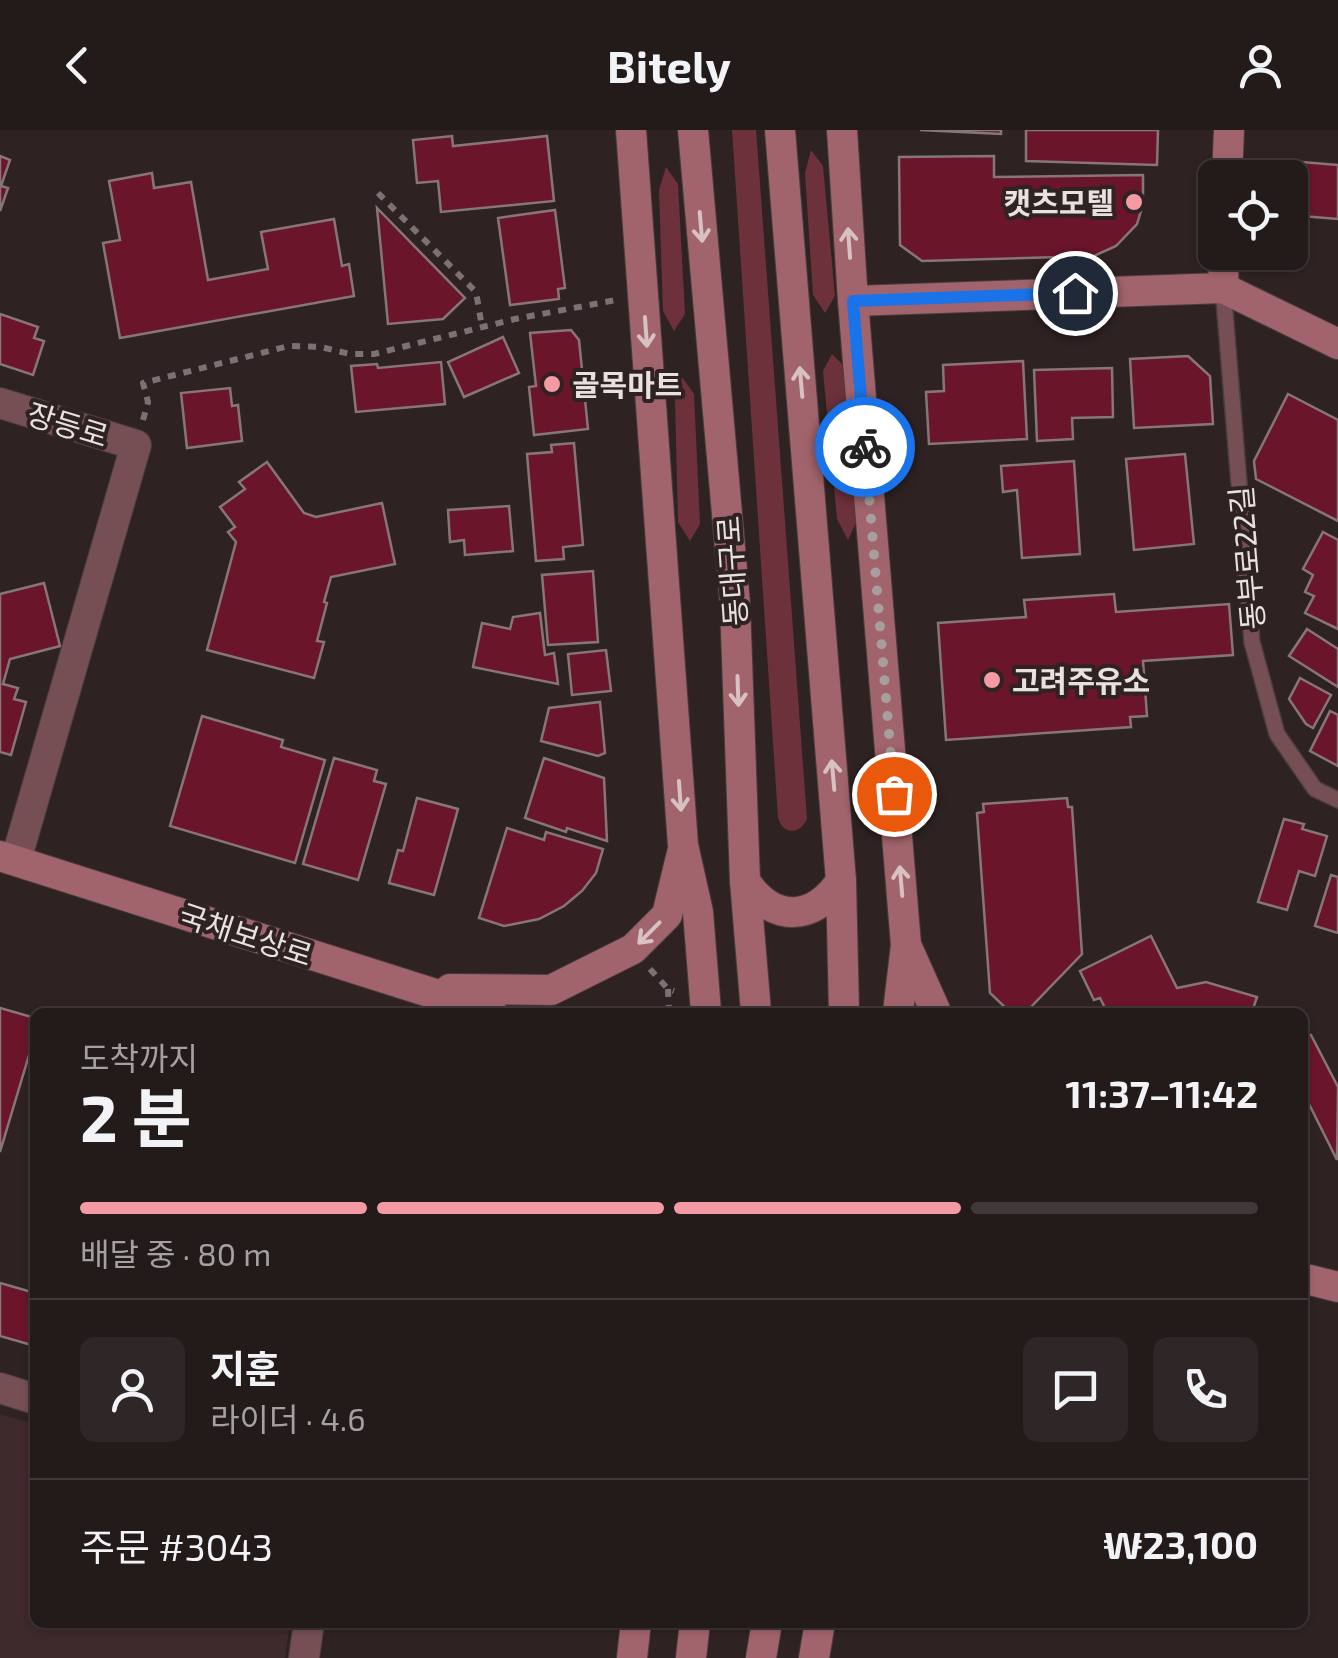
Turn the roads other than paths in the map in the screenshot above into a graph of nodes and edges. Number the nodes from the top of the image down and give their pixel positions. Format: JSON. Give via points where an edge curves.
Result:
{"nodes":[{"id":1,"x":630,"y":130,"type":"edge"},
{"id":2,"x":692,"y":130,"type":"edge"},
{"id":3,"x":780,"y":130,"type":"edge"},
{"id":4,"x":842,"y":130,"type":"edge"},
{"id":5,"x":1228,"y":130,"type":"edge"},
{"id":6,"x":1227,"y":160,"type":"edge"},
{"id":7,"x":1223,"y":270,"type":"edge"},
{"id":8,"x":1222,"y":288,"type":"junction"},
{"id":9,"x":853,"y":301,"type":"junction"},
{"id":10,"x":1338,"y":344,"type":"edge"},
{"id":11,"x":0,"y":403,"type":"edge"},
{"id":12,"x":1338,"y":800,"type":"edge"},
{"id":13,"x":684,"y":845,"type":"junction"},
{"id":14,"x":8,"y":858,"type":"edge"},
{"id":15,"x":745,"y":881,"type":"junction"},
{"id":16,"x":841,"y":881,"type":"junction"},
{"id":17,"x":906,"y":945,"type":"junction"},
{"id":18,"x":414,"y":988,"type":"junction"},
{"id":19,"x":445,"y":1008,"type":"edge"},
{"id":20,"x":479,"y":1008,"type":"edge"},
{"id":21,"x":706,"y":1008,"type":"edge"},
{"id":22,"x":756,"y":1008,"type":"edge"},
{"id":23,"x":844,"y":1008,"type":"edge"},
{"id":24,"x":898,"y":1008,"type":"edge"},
{"id":25,"x":934,"y":1008,"type":"edge"},
{"id":26,"x":1308,"y":1279,"type":"edge"},
{"id":27,"x":1338,"y":1286,"type":"edge"},
{"id":28,"x":0,"y":1388,"type":"edge"},
{"id":29,"x":30,"y":1397,"type":"edge"},
{"id":30,"x":309,"y":1628,"type":"edge"},
{"id":31,"x":635,"y":1628,"type":"edge"},
{"id":32,"x":694,"y":1628,"type":"edge"},
{"id":33,"x":766,"y":1628,"type":"edge"},
{"id":34,"x":819,"y":1628,"type":"edge"},
{"id":35,"x":304,"y":1658,"type":"edge"},
{"id":36,"x":632,"y":1658,"type":"edge"},
{"id":37,"x":691,"y":1658,"type":"edge"},
{"id":38,"x":761,"y":1658,"type":"edge"},
{"id":39,"x":814,"y":1658,"type":"edge"}],
"edges":[{"from":1,"to":13,"type":"main road","one_way":true},
{"from":2,"to":15,"type":"main road","name":"동대구로","one_way":true,"via":[[735,604]]},
{"from":16,"to":3,"type":"main road","one_way":true},
{"from":9,"to":4,"type":"main road","one_way":true},
{"from":5,"to":6,"type":"main road"},
{"from":7,"to":8,"type":"main road","name":"동부로22길"},
{"from":8,"to":9,"type":"main road"},
{"from":8,"to":10,"type":"main road"},
{"from":8,"to":12,"type":"lane","name":"동부로22길","via":[[1252,642],[1276,734],[1315,789]]},
{"from":17,"to":9,"type":"main road","one_way":true},
{"from":11,"to":14,"type":"street","name":"장등로","via":[[136,445]]},
{"from":13,"to":18,"type":"main road","one_way":true,"via":[[667,915],[633,949],[551,990]]},
{"from":13,"to":21,"type":"main road","via":[[698,912]]},
{"from":14,"to":18,"type":"main road","name":"국채보상로"},
{"from":15,"to":16,"type":"main road","via":[[757,898],[794,912],[830,898]]},
{"from":15,"to":22,"type":"main road","name":"동대구로"},
{"from":16,"to":23,"type":"main road"},
{"from":17,"to":24,"type":"main road"},
{"from":17,"to":25,"type":"main road"},
{"from":18,"to":19,"type":"main road"},
{"from":18,"to":20,"type":"main road","name":"국채보상로"},
{"from":26,"to":27,"type":"main road"},
{"from":28,"to":29,"type":"street"},
{"from":30,"to":35,"type":"street"},
{"from":31,"to":36,"type":"main road"},
{"from":32,"to":37,"type":"main road"},
{"from":33,"to":38,"type":"main road"},
{"from":34,"to":39,"type":"main road"}]}
